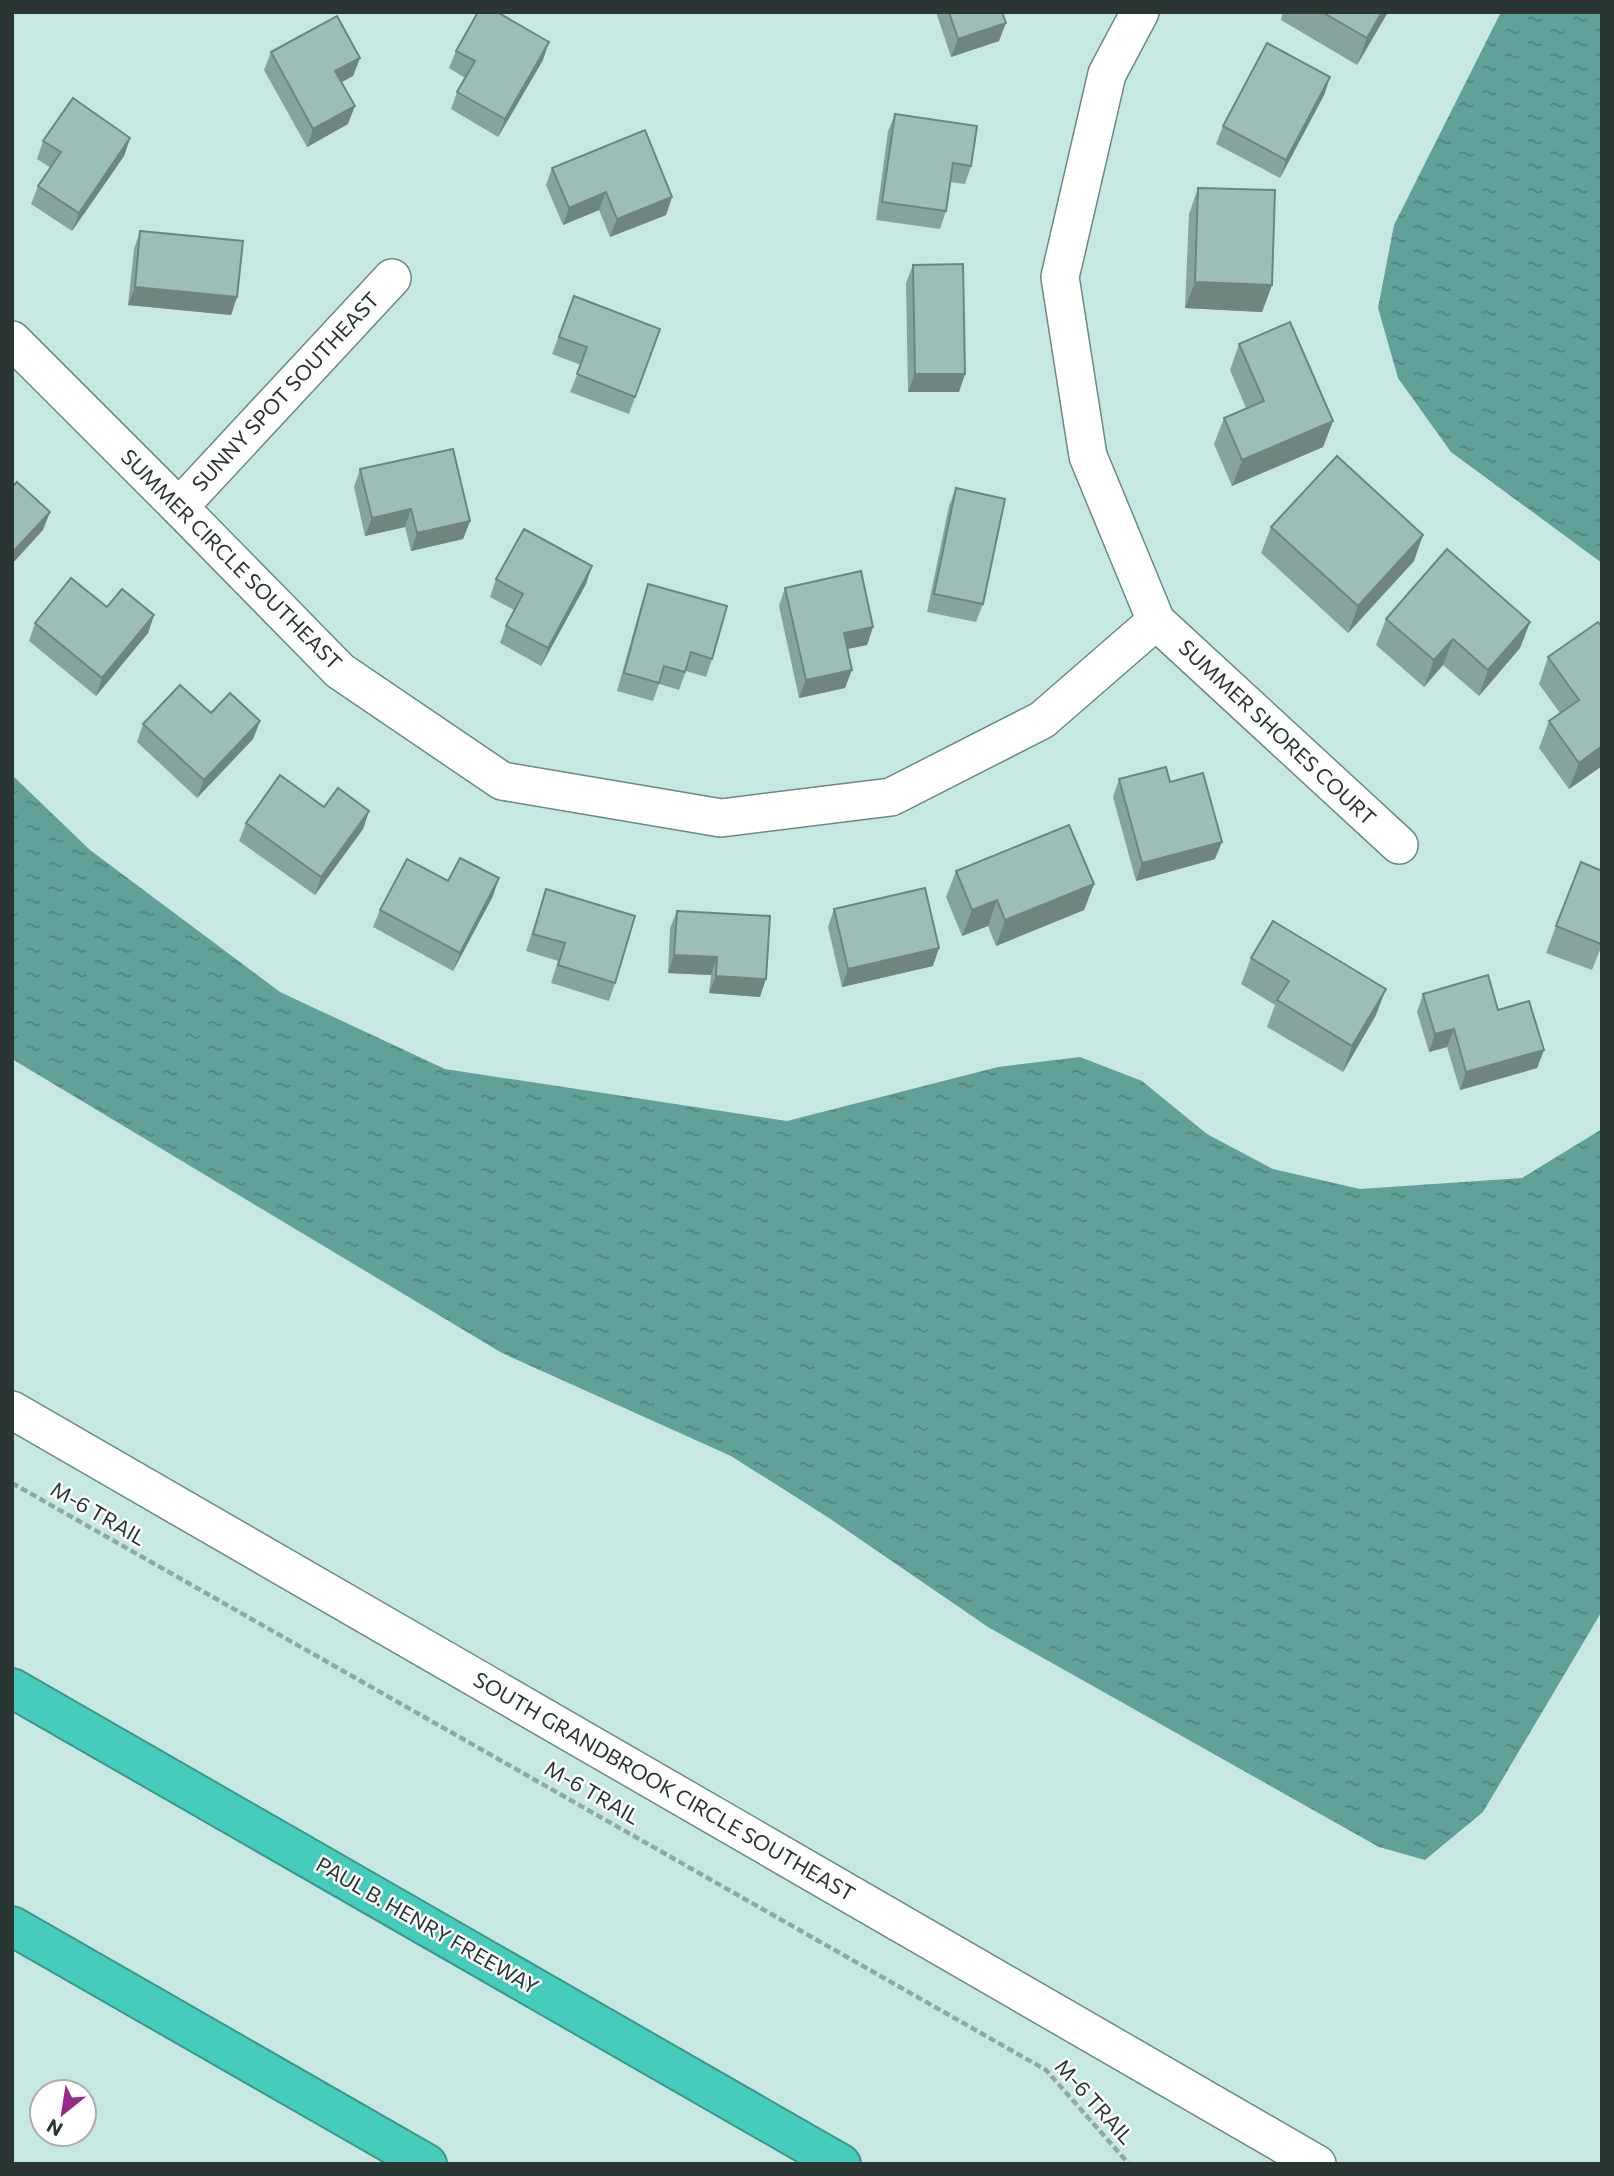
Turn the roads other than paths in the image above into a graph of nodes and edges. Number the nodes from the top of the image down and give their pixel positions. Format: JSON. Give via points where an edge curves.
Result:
{"nodes":[{"id":1,"x":1140,"y":12,"type":"edge"},
{"id":2,"x":392,"y":278,"type":"dead end"},
{"id":3,"x":12,"y":340,"type":"edge"},
{"id":4,"x":180,"y":507,"type":"junction"},
{"id":5,"x":1156,"y":621,"type":"junction"},
{"id":6,"x":1399,"y":845,"type":"dead end"},
{"id":7,"x":12,"y":1410,"type":"edge"},
{"id":8,"x":12,"y":1688,"type":"edge"},
{"id":9,"x":12,"y":1926,"type":"edge"},
{"id":10,"x":427,"y":2164,"type":"edge"},
{"id":11,"x":841,"y":2164,"type":"edge"},
{"id":12,"x":1317,"y":2164,"type":"edge"}],
"edges":[{"from":1,"to":5,"type":"street","via":[[1107,74],[1060,277],[1088,456]]},
{"from":2,"to":4,"type":"street","name":"SUNNY SPOT SOUTHEAST"},
{"from":3,"to":4,"type":"street","name":"SUMMER CIRCLE SOUTHEAST"},
{"from":4,"to":5,"type":"street","name":"SUMMER CIRCLE SOUTHEAST","via":[[340,671],[502,781],[721,818],[891,797],[1042,720]]},
{"from":5,"to":6,"type":"street","name":"SUMMER SHORES COURT"},
{"from":7,"to":12,"type":"street","name":"SOUTH GRANDBROOK CIRCLE SOUTHEAST"},
{"from":8,"to":11,"type":"highway","name":"PAUL B. HENRY FREEWAY"},
{"from":9,"to":10,"type":"highway"}]}
